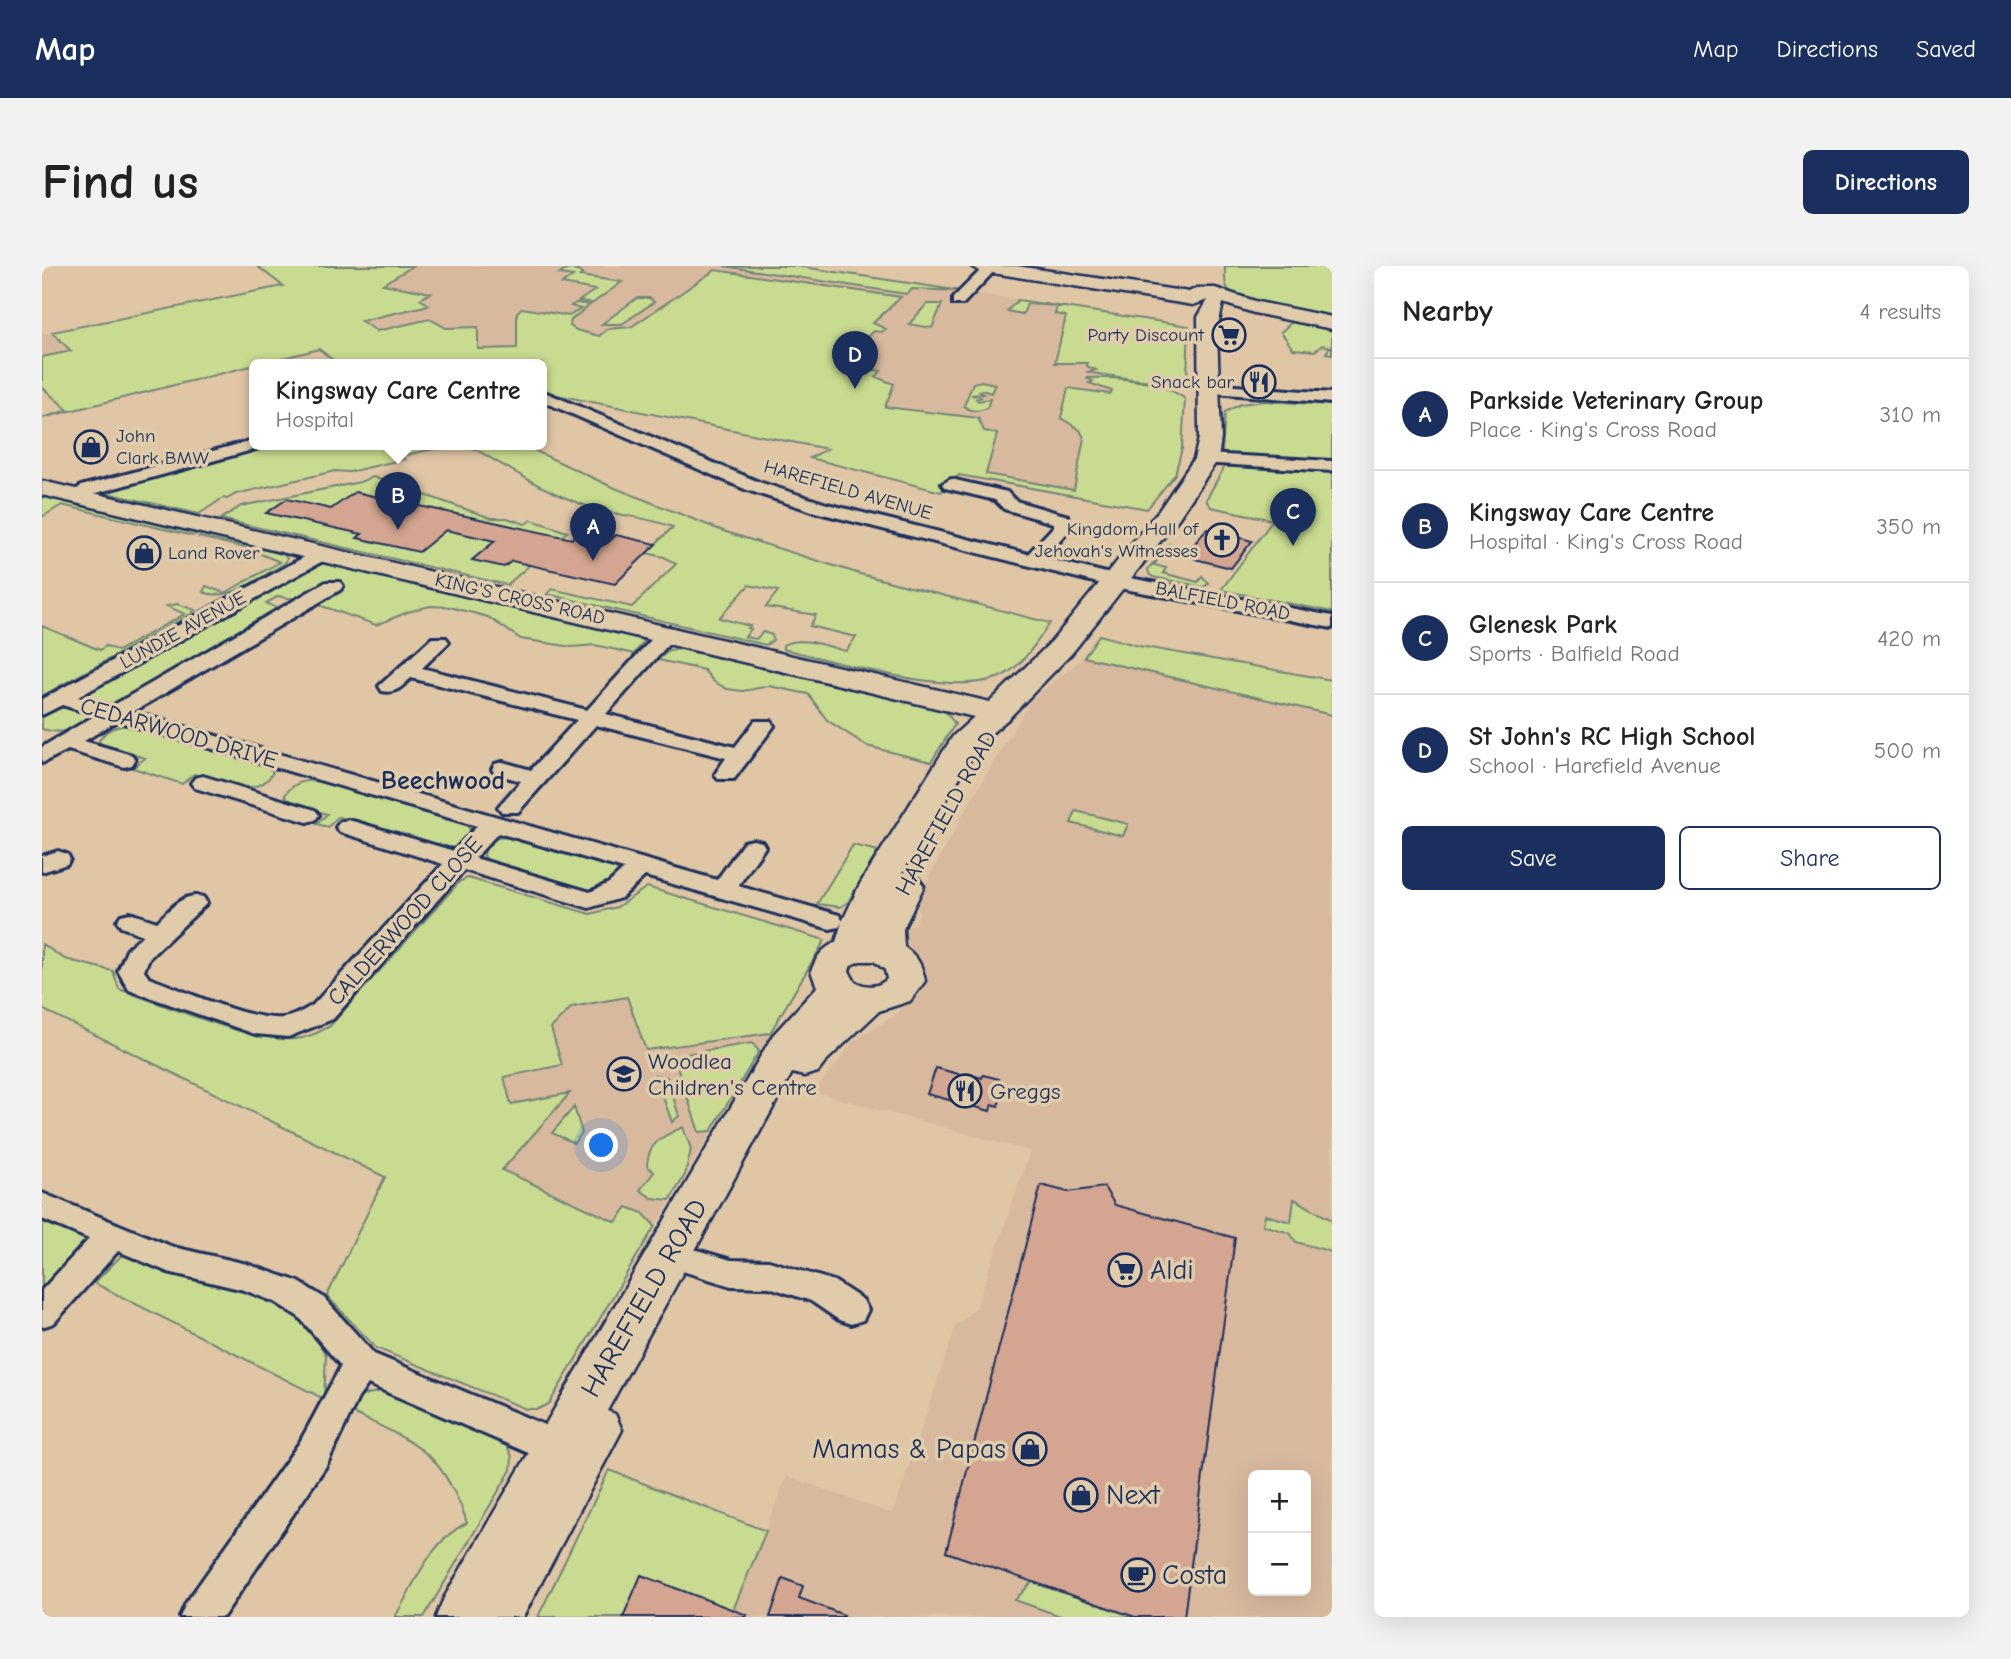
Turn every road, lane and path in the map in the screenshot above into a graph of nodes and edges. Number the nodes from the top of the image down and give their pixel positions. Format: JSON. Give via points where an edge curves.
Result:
{"nodes":[{"id":1,"x":985,"y":267,"type":"edge"},
{"id":2,"x":1205,"y":297,"type":"junction"},
{"id":3,"x":958,"y":301,"type":"dead end"},
{"id":4,"x":1332,"y":323,"type":"edge"},
{"id":5,"x":1208,"y":389,"type":"junction"},
{"id":6,"x":547,"y":398,"type":"edge"},
{"id":7,"x":1332,"y":398,"type":"edge"},
{"id":8,"x":249,"y":446,"type":"edge"},
{"id":9,"x":1206,"y":459,"type":"junction"},
{"id":10,"x":1332,"y":466,"type":"edge"},
{"id":11,"x":951,"y":484,"type":"dead end"},
{"id":12,"x":42,"y":488,"type":"edge"},
{"id":13,"x":78,"y":495,"type":"junction"},
{"id":14,"x":323,"y":553,"type":"junction"},
{"id":15,"x":1032,"y":561,"type":"junction"},
{"id":16,"x":1114,"y":581,"type":"junction"},
{"id":17,"x":333,"y":586,"type":"dead end"},
{"id":18,"x":1332,"y":622,"type":"edge"},
{"id":19,"x":668,"y":634,"type":"junction"},
{"id":20,"x":439,"y":642,"type":"dead end"},
{"id":21,"x":407,"y":671,"type":"junction"},
{"id":22,"x":390,"y":686,"type":"dead end"},
{"id":23,"x":51,"y":703,"type":"edge"},
{"id":24,"x":997,"y":713,"type":"junction"},
{"id":25,"x":114,"y":714,"type":"junction"},
{"id":26,"x":591,"y":718,"type":"junction"},
{"id":27,"x":763,"y":726,"type":"dead end"},
{"id":28,"x":65,"y":742,"type":"junction"},
{"id":29,"x":741,"y":755,"type":"junction"},
{"id":30,"x":42,"y":756,"type":"edge"},
{"id":31,"x":124,"y":760,"type":"dead end"},
{"id":32,"x":299,"y":767,"type":"junction"},
{"id":33,"x":503,"y":769,"type":"dead end"},
{"id":34,"x":726,"y":774,"type":"dead end"},
{"id":35,"x":536,"y":778,"type":"junction"},
{"id":36,"x":203,"y":783,"type":"dead end"},
{"id":37,"x":260,"y":800,"type":"junction"},
{"id":38,"x":307,"y":815,"type":"dead end"},
{"id":39,"x":502,"y":815,"type":"junction"},
{"id":40,"x":348,"y":827,"type":"dead end"},
{"id":41,"x":753,"y":847,"type":"dead end"},
{"id":42,"x":460,"y":861,"type":"junction"},
{"id":43,"x":640,"y":866,"type":"junction"},
{"id":44,"x":723,"y":890,"type":"junction"},
{"id":45,"x":194,"y":903,"type":"dead end"},
{"id":46,"x":130,"y":921,"type":"dead end"},
{"id":47,"x":830,"y":921,"type":"dead end"},
{"id":48,"x":162,"y":932,"type":"junction"},
{"id":49,"x":861,"y":972,"type":"junction"},
{"id":50,"x":42,"y":1205,"type":"edge"},
{"id":51,"x":112,"y":1236,"type":"junction"},
{"id":52,"x":690,"y":1261,"type":"junction"},
{"id":53,"x":851,"y":1310,"type":"dead end"},
{"id":54,"x":42,"y":1313,"type":"edge"},
{"id":55,"x":362,"y":1365,"type":"junction"},
{"id":56,"x":558,"y":1448,"type":"junction"},
{"id":57,"x":200,"y":1617,"type":"edge"},
{"id":58,"x":464,"y":1617,"type":"edge"},
{"id":59,"x":493,"y":1617,"type":"edge"}],
"edges":[{"from":1,"to":2,"type":"street"},
{"from":1,"to":3,"type":"street"},
{"from":2,"to":4,"type":"street"},
{"from":2,"to":5,"type":"street","name":"HAREFIELD ROAD"},
{"from":5,"to":7,"type":"street"},
{"from":5,"to":9,"type":"street","name":"HAREFIELD ROAD"},
{"from":6,"to":15,"type":"street","name":"HAREFIELD AVENUE","via":[[782,496]]},
{"from":8,"to":13,"type":"street"},
{"from":9,"to":10,"type":"street"},
{"from":9,"to":16,"type":"street","name":"HAREFIELD ROAD","via":[[1169,514]]},
{"from":11,"to":15,"type":"street","via":[[1001,496],[1010,505],[1062,520],[1063,527]]},
{"from":12,"to":13,"type":"street","name":"KING'S CROSS ROAD"},
{"from":13,"to":14,"type":"street","name":"KING'S CROSS ROAD"},
{"from":14,"to":19,"type":"street","name":"KING'S CROSS ROAD"},
{"from":14,"to":23,"type":"street","name":"LUNDIE AVENUE"},
{"from":15,"to":16,"type":"street","name":"HAREFIELD AVENUE"},
{"from":16,"to":18,"type":"street","name":"BALFIELD ROAD"},
{"from":16,"to":24,"type":"street","name":"HAREFIELD ROAD","via":[[1053,656]]},
{"from":17,"to":25,"type":"street","name":"LUNDIE AVENUE","via":[[285,604]]},
{"from":19,"to":24,"type":"street","name":"KING'S CROSS ROAD"},
{"from":19,"to":26,"type":"street","name":"CALDERWOOD CLOSE"},
{"from":20,"to":21,"type":"street"},
{"from":21,"to":22,"type":"street"},
{"from":21,"to":26,"type":"street"},
{"from":23,"to":25,"type":"street","name":"CEDARWOOD DRIVE"},
{"from":24,"to":49,"type":"street","name":"HAREFIELD ROAD","via":[[993,736],[950,805]]},
{"from":25,"to":28,"type":"street","name":"LUNDIE AVENUE"},
{"from":25,"to":32,"type":"street","name":"CEDARWOOD DRIVE"},
{"from":26,"to":29,"type":"street"},
{"from":26,"to":35,"type":"street","name":"CALDERWOOD CLOSE"},
{"from":27,"to":29,"type":"street"},
{"from":28,"to":30,"type":"street","name":"LUNDIE AVENUE"},
{"from":28,"to":31,"type":"street"},
{"from":29,"to":34,"type":"street"},
{"from":32,"to":37,"type":"street","name":"CEDARWOOD DRIVE"},
{"from":32,"to":39,"type":"street","name":"CEDARWOOD DRIVE"},
{"from":33,"to":35,"type":"street"},
{"from":35,"to":39,"type":"street","name":"CALDERWOOD CLOSE"},
{"from":36,"to":37,"type":"street","name":"CEDARWOOD DRIVE"},
{"from":37,"to":38,"type":"street","name":"CEDARWOOD DRIVE"},
{"from":39,"to":42,"type":"street","name":"CALDERWOOD CLOSE"},
{"from":39,"to":43,"type":"street","name":"CEDARWOOD DRIVE"},
{"from":40,"to":42,"type":"street"},
{"from":41,"to":44,"type":"street"},
{"from":42,"to":43,"type":"street","via":[[589,900],[609,896]]},
{"from":42,"to":48,"type":"street","name":"CALDERWOOD CLOSE","via":[[323,1012],[281,1029],[139,984],[131,971],[137,954]]},
{"from":43,"to":44,"type":"street","name":"CEDARWOOD DRIVE"},
{"from":44,"to":47,"type":"street","name":"CEDARWOOD DRIVE"},
{"from":45,"to":48,"type":"street","name":"CALDERWOOD CLOSE"},
{"from":46,"to":48,"type":"street"},
{"from":49,"to":52,"type":"street","name":"HAREFIELD ROAD","via":[[787,1089]]},
{"from":49,"to":56,"type":"street","name":"HAREFIELD ROAD","via":[[787,1045]]},
{"from":50,"to":51,"type":"street"},
{"from":51,"to":54,"type":"street"},
{"from":51,"to":55,"type":"street","via":[[168,1259],[247,1277],[287,1292],[312,1307]]},
{"from":52,"to":53,"type":"street","via":[[731,1273],[769,1274],[822,1291]]},
{"from":52,"to":59,"type":"street","name":"HAREFIELD ROAD"},
{"from":55,"to":56,"type":"street"},
{"from":55,"to":57,"type":"street","via":[[313,1454]]},
{"from":56,"to":58,"type":"street","name":"HAREFIELD ROAD"}]}
